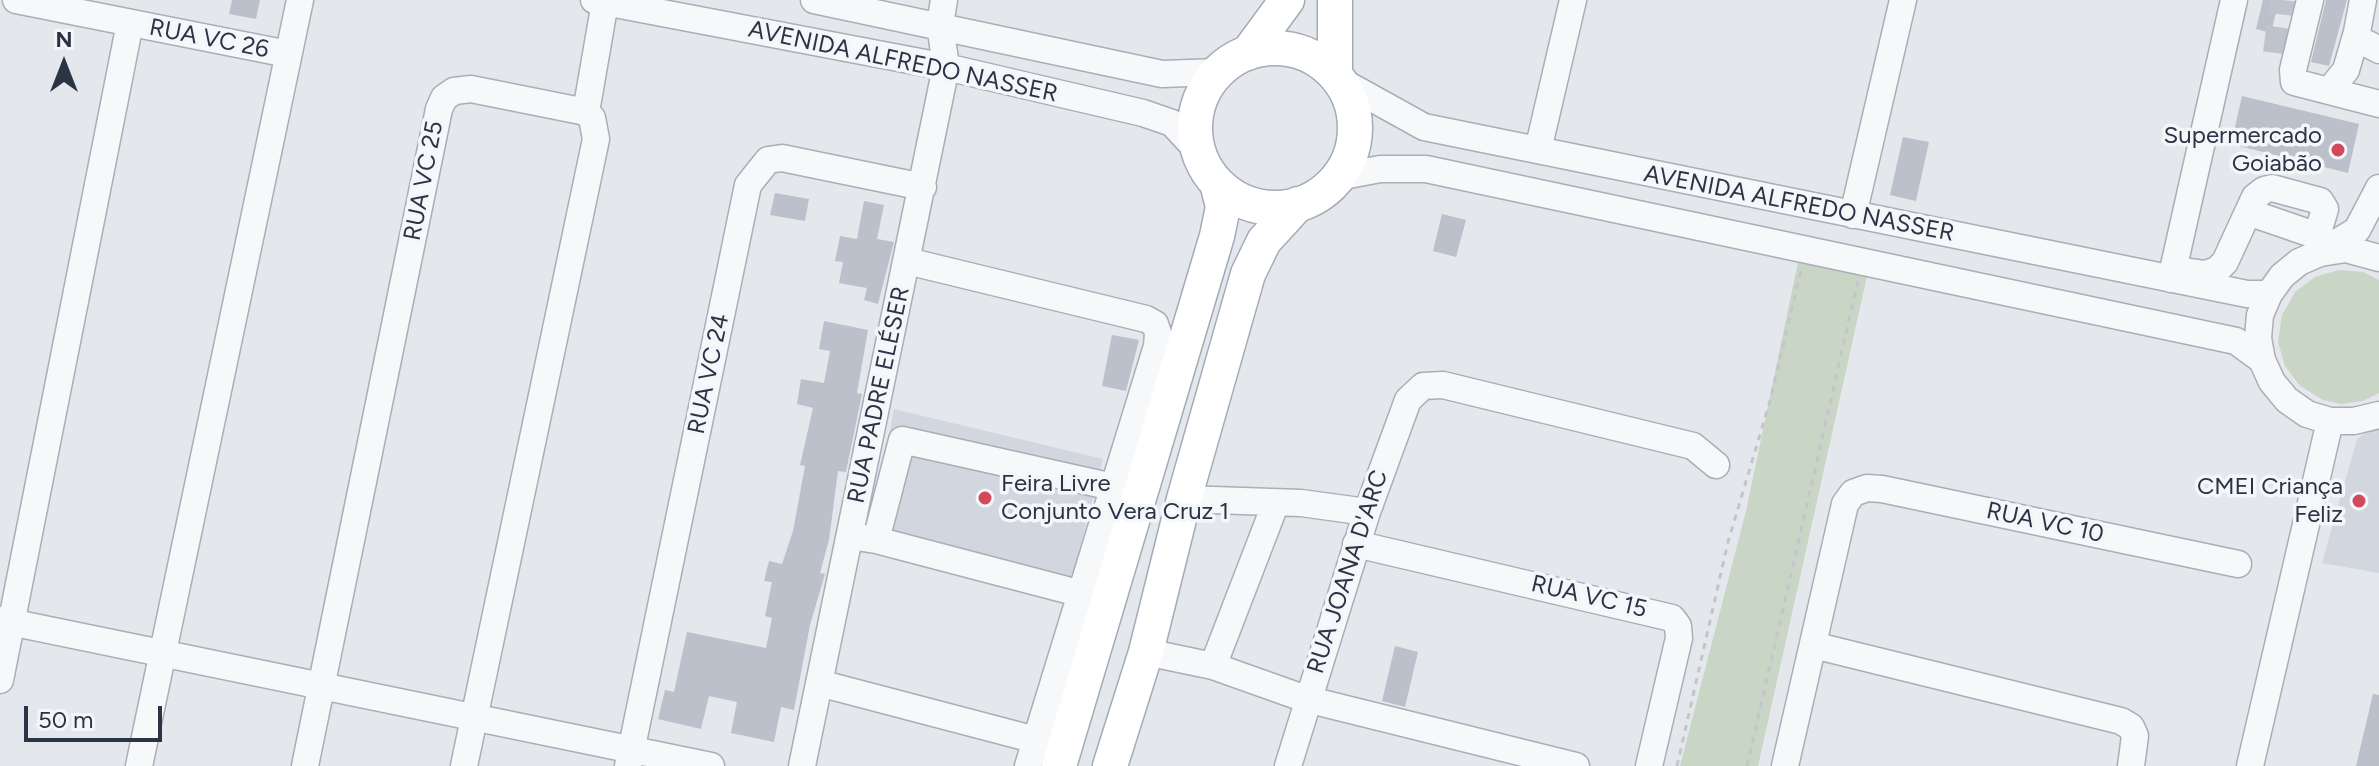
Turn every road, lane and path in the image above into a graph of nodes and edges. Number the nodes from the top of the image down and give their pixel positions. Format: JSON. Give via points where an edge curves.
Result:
{"nodes":[{"id":1,"x":16,"y":0,"type":"edge"},
{"id":2,"x":300,"y":0,"type":"edge"},
{"id":3,"x":814,"y":0,"type":"edge"},
{"id":4,"x":1287,"y":0,"type":"edge"},
{"id":5,"x":1335,"y":0,"type":"edge"},
{"id":6,"x":1573,"y":0,"type":"edge"},
{"id":7,"x":1903,"y":0,"type":"edge"},
{"id":8,"x":2234,"y":0,"type":"edge"},
{"id":9,"x":2310,"y":0,"type":"edge"},
{"id":10,"x":2363,"y":0,"type":"edge"},
{"id":11,"x":2377,"y":0,"type":"edge"},
{"id":12,"x":600,"y":1,"type":"edge"},
{"id":13,"x":942,"y":12,"type":"edge"},
{"id":14,"x":130,"y":23,"type":"junction"},
{"id":15,"x":2370,"y":43,"type":"edge"},
{"id":16,"x":1248,"y":53,"type":"junction"},
{"id":17,"x":2276,"y":53,"type":"tunnel mouth"},
{"id":18,"x":288,"y":54,"type":"junction"},
{"id":19,"x":946,"y":67,"type":"junction"},
{"id":20,"x":1218,"y":72,"type":"junction"},
{"id":21,"x":1338,"y":78,"type":"junction"},
{"id":22,"x":2294,"y":82,"type":"junction"},
{"id":23,"x":2329,"y":91,"type":"junction"},
{"id":24,"x":2379,"y":104,"type":"edge"},
{"id":25,"x":586,"y":112,"type":"junction"},
{"id":26,"x":1538,"y":150,"type":"junction"},
{"id":27,"x":1199,"y":152,"type":"junction"},
{"id":28,"x":1338,"y":177,"type":"junction"},
{"id":29,"x":1217,"y":183,"type":"junction"},
{"id":30,"x":923,"y":187,"type":"junction"},
{"id":31,"x":2378,"y":197,"type":"edge"},
{"id":32,"x":1298,"y":204,"type":"junction"},
{"id":33,"x":2248,"y":212,"type":"dead end"},
{"id":34,"x":1853,"y":215,"type":"junction"},
{"id":35,"x":2320,"y":253,"type":"junction"},
{"id":36,"x":2379,"y":258,"type":"edge"},
{"id":37,"x":907,"y":261,"type":"junction"},
{"id":38,"x":1806,"y":268,"type":"dead end"},
{"id":39,"x":2172,"y":274,"type":"junction"},
{"id":40,"x":1854,"y":278,"type":"dead end"},
{"id":41,"x":2269,"y":294,"type":"junction"},
{"id":42,"x":2262,"y":360,"type":"junction"},
{"id":43,"x":2379,"y":415,"type":"edge"},
{"id":44,"x":2330,"y":421,"type":"junction"},
{"id":45,"x":1716,"y":465,"type":"dead end"},
{"id":46,"x":1113,"y":487,"type":"junction"},
{"id":47,"x":1184,"y":499,"type":"junction"},
{"id":48,"x":1275,"y":505,"type":"junction"},
{"id":49,"x":1367,"y":512,"type":"junction"},
{"id":50,"x":850,"y":536,"type":"junction"},
{"id":51,"x":876,"y":540,"type":"junction"},
{"id":52,"x":1356,"y":544,"type":"junction"},
{"id":53,"x":2238,"y":564,"type":"dead end"},
{"id":54,"x":1082,"y":594,"type":"junction"},
{"id":55,"x":6,"y":622,"type":"edge"},
{"id":56,"x":1813,"y":645,"type":"junction"},
{"id":57,"x":1146,"y":652,"type":"junction"},
{"id":58,"x":162,"y":654,"type":"junction"},
{"id":59,"x":1213,"y":666,"type":"junction"},
{"id":60,"x":0,"y":680,"type":"edge"},
{"id":61,"x":819,"y":683,"type":"junction"},
{"id":62,"x":322,"y":688,"type":"junction"},
{"id":63,"x":1306,"y":699,"type":"junction"},
{"id":64,"x":474,"y":717,"type":"junction"},
{"id":65,"x":1054,"y":749,"type":"edge"},
{"id":66,"x":629,"y":758,"type":"edge"},
{"id":67,"x":139,"y":766,"type":"edge"},
{"id":68,"x":305,"y":766,"type":"edge"},
{"id":69,"x":464,"y":766,"type":"edge"},
{"id":70,"x":711,"y":766,"type":"edge"},
{"id":71,"x":802,"y":766,"type":"edge"},
{"id":72,"x":1028,"y":766,"type":"edge"},
{"id":73,"x":1110,"y":766,"type":"edge"},
{"id":74,"x":1288,"y":766,"type":"edge"},
{"id":75,"x":1576,"y":766,"type":"edge"},
{"id":76,"x":1649,"y":766,"type":"edge"},
{"id":77,"x":1677,"y":766,"type":"edge"},
{"id":78,"x":1747,"y":766,"type":"edge"},
{"id":79,"x":1785,"y":766,"type":"edge"},
{"id":80,"x":2131,"y":766,"type":"edge"},
{"id":81,"x":2250,"y":766,"type":"edge"}],
"edges":[{"from":1,"to":14,"type":"street"},
{"from":2,"to":18,"type":"street"},
{"from":3,"to":13,"type":"street","name":"AVENIDA ALFREDO NASSER"},
{"from":4,"to":16,"type":"main road"},
{"from":5,"to":21,"type":"main road"},
{"from":6,"to":26,"type":"street"},
{"from":7,"to":34,"type":"street"},
{"from":8,"to":39,"type":"street"},
{"from":9,"to":22,"type":"street"},
{"from":10,"to":15,"type":"street"},
{"from":11,"to":15,"type":"street"},
{"from":12,"to":19,"type":"street","name":"AVENIDA ALFREDO NASSER"},
{"from":12,"to":25,"type":"street"},
{"from":13,"to":19,"type":"street","name":"RUA PADRE ELÉSER"},
{"from":13,"to":20,"type":"street","name":"AVENIDA ALFREDO NASSER","via":[[1162,74]]},
{"from":14,"to":18,"type":"street","name":"RUA VC 26"},
{"from":14,"to":55,"type":"street","name":"RUA VC 26"},
{"from":15,"to":23,"type":"street"},
{"from":16,"to":20,"type":"main road"},
{"from":16,"to":21,"type":"main road","via":[[1295,50],[1317,59]]},
{"from":17,"to":22,"type":"street"},
{"from":18,"to":58,"type":"street","name":"RUA VC 26"},
{"from":19,"to":27,"type":"street","name":"AVENIDA ALFREDO NASSER","via":[[1143,113],[1172,123]]},
{"from":19,"to":30,"type":"street","name":"RUA PADRE ELÉSER"},
{"from":20,"to":27,"type":"main road","via":[[1197,109]]},
{"from":21,"to":26,"type":"street","name":"AVENIDA ALFREDO NASSER","via":[[1424,127]]},
{"from":21,"to":28,"type":"main road","via":[[1352,104],[1356,130],[1351,155]]},
{"from":22,"to":23,"type":"street"},
{"from":23,"to":24,"type":"street"},
{"from":25,"to":62,"type":"street","name":"RUA VC 25","via":[[471,89],[444,98]]},
{"from":25,"to":64,"type":"street","via":[[596,139]]},
{"from":26,"to":34,"type":"street","name":"AVENIDA ALFREDO NASSER"},
{"from":27,"to":29,"type":"main road"},
{"from":28,"to":32,"type":"main road","via":[[1320,194]]},
{"from":28,"to":42,"type":"street","name":"AVENIDA ALFREDO NASSER","via":[[1380,169],[1426,169],[2236,341]]},
{"from":29,"to":32,"type":"main road","via":[[1255,205]]},
{"from":29,"to":65,"type":"main road","via":[[1223,207],[1217,236]]},
{"from":30,"to":37,"type":"street","name":"RUA PADRE ELÉSER"},
{"from":30,"to":66,"type":"street","name":"RUA VC 24","via":[[782,158],[768,160],[748,185]]},
{"from":31,"to":35,"type":"street","via":[[2357,230]]},
{"from":32,"to":47,"type":"main road","via":[[1264,241],[1248,274]]},
{"from":33,"to":39,"type":"street","via":[[2217,270]]},
{"from":34,"to":39,"type":"street","name":"AVENIDA ALFREDO NASSER"},
{"from":35,"to":36,"type":"street","via":[[2346,249]]},
{"from":35,"to":41,"type":"street","via":[[2282,276]]},
{"from":37,"to":46,"type":"street","via":[[1155,324],[1157,346]]},
{"from":37,"to":50,"type":"street","name":"RUA PADRE ELÉSER"},
{"from":38,"to":77,"type":"path","via":[[1800,272],[1770,401],[1728,542]]},
{"from":39,"to":41,"type":"street","name":"AVENIDA ALFREDO NASSER","via":[[2247,294]]},
{"from":40,"to":78,"type":"path","via":[[1858,284]]},
{"from":41,"to":42,"type":"street","via":[[2259,326]]},
{"from":42,"to":44,"type":"street","via":[[2287,400]]},
{"from":43,"to":44,"type":"street"},
{"from":44,"to":81,"type":"street"},
{"from":45,"to":49,"type":"street","name":"RUA JOANA D'ARC","via":[[1693,446],[1443,385],[1423,386],[1408,400]]},
{"from":46,"to":51,"type":"street","via":[[902,440]]},
{"from":46,"to":54,"type":"street"},
{"from":47,"to":48,"type":"street"},
{"from":47,"to":57,"type":"main road"},
{"from":48,"to":49,"type":"street"},
{"from":48,"to":59,"type":"street"},
{"from":49,"to":52,"type":"street","name":"RUA JOANA D'ARC"},
{"from":50,"to":51,"type":"street"},
{"from":50,"to":61,"type":"street","name":"RUA PADRE ELÉSER"},
{"from":51,"to":54,"type":"street"},
{"from":52,"to":63,"type":"street","name":"RUA JOANA D'ARC"},
{"from":52,"to":76,"type":"street","name":"RUA VC 15","via":[[1672,618],[1679,638]]},
{"from":53,"to":56,"type":"street","name":"RUA VC 10","via":[[1867,488],[1853,493],[1845,504]]},
{"from":54,"to":65,"type":"street"},
{"from":55,"to":58,"type":"street"},
{"from":55,"to":60,"type":"street","name":"RUA VC 26"},
{"from":56,"to":79,"type":"street"},
{"from":56,"to":80,"type":"street","via":[[2121,721],[2135,736]]},
{"from":57,"to":59,"type":"street"},
{"from":57,"to":73,"type":"main road"},
{"from":58,"to":62,"type":"street"},
{"from":58,"to":67,"type":"street","name":"RUA VC 26"},
{"from":59,"to":63,"type":"street"},
{"from":61,"to":65,"type":"street"},
{"from":61,"to":71,"type":"street","name":"RUA PADRE ELÉSER"},
{"from":62,"to":64,"type":"street"},
{"from":62,"to":68,"type":"street"},
{"from":63,"to":74,"type":"street","name":"RUA JOANA D'ARC"},
{"from":63,"to":75,"type":"street"},
{"from":64,"to":66,"type":"street"},
{"from":64,"to":69,"type":"street"},
{"from":65,"to":72,"type":"street"},
{"from":66,"to":70,"type":"street"}]}
